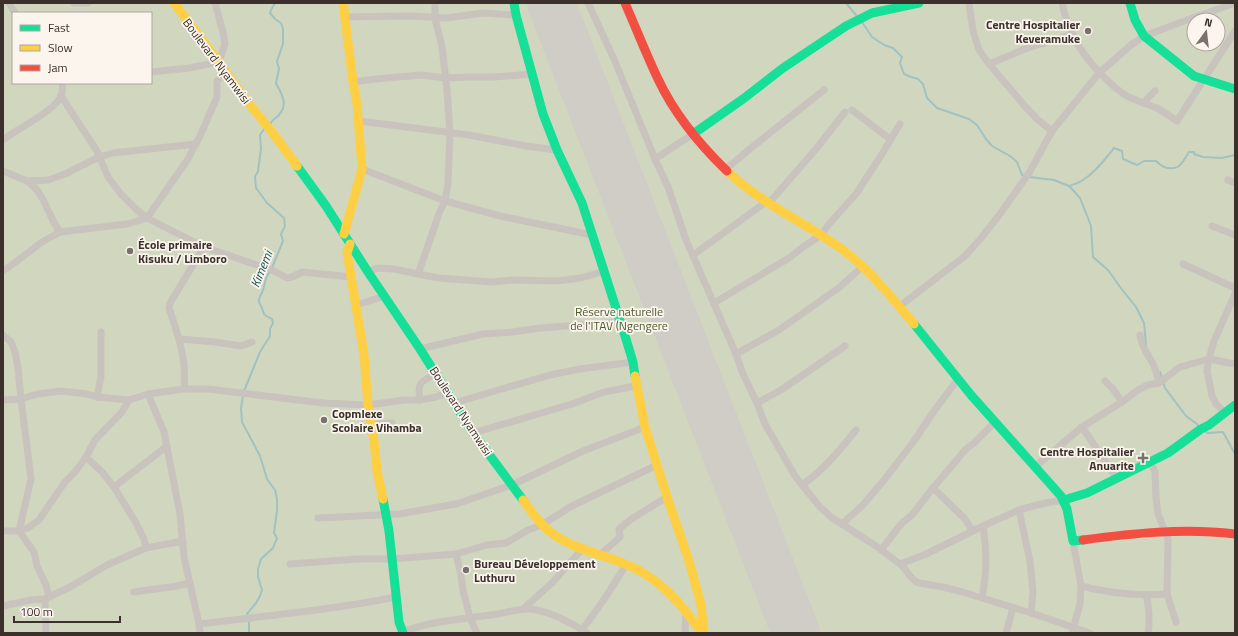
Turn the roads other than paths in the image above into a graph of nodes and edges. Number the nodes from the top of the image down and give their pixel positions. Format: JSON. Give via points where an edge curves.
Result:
{"nodes":[{"id":1,"x":9,"y":3,"type":"edge"},
{"id":2,"x":74,"y":3,"type":"edge"},
{"id":3,"x":88,"y":3,"type":"edge"},
{"id":4,"x":174,"y":3,"type":"edge"},
{"id":5,"x":215,"y":3,"type":"edge"},
{"id":6,"x":343,"y":3,"type":"edge"},
{"id":7,"x":435,"y":3,"type":"edge"},
{"id":8,"x":514,"y":3,"type":"edge"},
{"id":9,"x":588,"y":3,"type":"edge"},
{"id":10,"x":625,"y":3,"type":"edge"},
{"id":11,"x":919,"y":3,"type":"edge"},
{"id":12,"x":969,"y":3,"type":"edge"},
{"id":13,"x":1062,"y":3,"type":"edge"},
{"id":14,"x":1130,"y":3,"type":"edge"},
{"id":15,"x":1235,"y":3,"type":"edge"},
{"id":16,"x":1231,"y":6,"type":"edge"},
{"id":17,"x":14,"y":12,"type":"edge"},
{"id":18,"x":516,"y":15,"type":"junction"},
{"id":19,"x":344,"y":17,"type":"junction"},
{"id":20,"x":435,"y":18,"type":"junction"},
{"id":21,"x":1235,"y":31,"type":"edge"},
{"id":22,"x":1073,"y":34,"type":"junction"},
{"id":23,"x":1144,"y":36,"type":"junction"},
{"id":24,"x":219,"y":62,"type":"junction"},
{"id":25,"x":989,"y":64,"type":"junction"},
{"id":26,"x":152,"y":72,"type":"edge"},
{"id":27,"x":226,"y":73,"type":"junction"},
{"id":28,"x":1099,"y":73,"type":"junction"},
{"id":29,"x":532,"y":74,"type":"junction"},
{"id":30,"x":446,"y":78,"type":"junction"},
{"id":31,"x":1204,"y":78,"type":"junction"},
{"id":32,"x":353,"y":82,"type":"junction"},
{"id":33,"x":63,"y":84,"type":"edge"},
{"id":34,"x":1235,"y":88,"type":"edge"},
{"id":35,"x":824,"y":90,"type":"dead end"},
{"id":36,"x":1155,"y":91,"type":"dead end"},
{"id":37,"x":61,"y":96,"type":"junction"},
{"id":38,"x":1143,"y":103,"type":"junction"},
{"id":39,"x":359,"y":121,"type":"junction"},
{"id":40,"x":900,"y":124,"type":"dead end"},
{"id":41,"x":1052,"y":132,"type":"junction"},
{"id":42,"x":450,"y":133,"type":"junction"},
{"id":43,"x":693,"y":134,"type":"junction"},
{"id":44,"x":890,"y":139,"type":"junction"},
{"id":45,"x":3,"y":140,"type":"edge"},
{"id":46,"x":196,"y":144,"type":"junction"},
{"id":47,"x":557,"y":150,"type":"junction"},
{"id":48,"x":99,"y":157,"type":"junction"},
{"id":49,"x":655,"y":159,"type":"junction"},
{"id":50,"x":362,"y":169,"type":"junction"},
{"id":51,"x":726,"y":169,"type":"junction"},
{"id":52,"x":4,"y":174,"type":"edge"},
{"id":53,"x":1228,"y":180,"type":"dead end"},
{"id":54,"x":27,"y":181,"type":"junction"},
{"id":55,"x":1235,"y":183,"type":"edge"},
{"id":56,"x":445,"y":201,"type":"junction"},
{"id":57,"x":767,"y":203,"type":"junction"},
{"id":58,"x":147,"y":218,"type":"junction"},
{"id":59,"x":1212,"y":226,"type":"dead end"},
{"id":60,"x":60,"y":232,"type":"junction"},
{"id":61,"x":344,"y":234,"type":"junction"},
{"id":62,"x":592,"y":235,"type":"junction"},
{"id":63,"x":821,"y":235,"type":"junction"},
{"id":64,"x":1235,"y":235,"type":"edge"},
{"id":65,"x":350,"y":244,"type":"junction"},
{"id":66,"x":204,"y":247,"type":"junction"},
{"id":67,"x":693,"y":256,"type":"junction"},
{"id":68,"x":1183,"y":264,"type":"dead end"},
{"id":69,"x":862,"y":267,"type":"junction"},
{"id":70,"x":3,"y":270,"type":"edge"},
{"id":71,"x":605,"y":271,"type":"junction"},
{"id":72,"x":368,"y":272,"type":"junction"},
{"id":73,"x":418,"y":274,"type":"junction"},
{"id":74,"x":351,"y":277,"type":"junction"},
{"id":75,"x":1235,"y":288,"type":"edge"},
{"id":76,"x":1235,"y":294,"type":"edge"},
{"id":77,"x":385,"y":296,"type":"junction"},
{"id":78,"x":714,"y":303,"type":"junction"},
{"id":79,"x":356,"y":305,"type":"junction"},
{"id":80,"x":900,"y":306,"type":"junction"},
{"id":81,"x":620,"y":322,"type":"junction"},
{"id":82,"x":101,"y":332,"type":"dead end"},
{"id":83,"x":3,"y":335,"type":"edge"},
{"id":84,"x":1140,"y":335,"type":"dead end"},
{"id":85,"x":179,"y":339,"type":"junction"},
{"id":86,"x":252,"y":342,"type":"dead end"},
{"id":87,"x":845,"y":346,"type":"dead end"},
{"id":88,"x":420,"y":348,"type":"junction"},
{"id":89,"x":736,"y":354,"type":"junction"},
{"id":90,"x":1209,"y":359,"type":"junction"},
{"id":91,"x":633,"y":362,"type":"junction"},
{"id":92,"x":1235,"y":364,"type":"edge"},
{"id":93,"x":436,"y":374,"type":"junction"},
{"id":94,"x":958,"y":379,"type":"junction"},
{"id":95,"x":1105,"y":381,"type":"dead end"},
{"id":96,"x":1162,"y":381,"type":"junction"},
{"id":97,"x":636,"y":386,"type":"junction"},
{"id":98,"x":184,"y":389,"type":"junction"},
{"id":99,"x":448,"y":393,"type":"junction"},
{"id":100,"x":148,"y":394,"type":"junction"},
{"id":101,"x":97,"y":397,"type":"junction"},
{"id":102,"x":21,"y":399,"type":"junction"},
{"id":103,"x":3,"y":400,"type":"edge"},
{"id":104,"x":129,"y":400,"type":"junction"},
{"id":105,"x":420,"y":400,"type":"junction"},
{"id":106,"x":1122,"y":402,"type":"junction"},
{"id":107,"x":454,"y":403,"type":"junction"},
{"id":108,"x":757,"y":404,"type":"junction"},
{"id":109,"x":368,"y":405,"type":"junction"},
{"id":110,"x":1235,"y":405,"type":"edge"},
{"id":111,"x":1224,"y":413,"type":"junction"},
{"id":112,"x":995,"y":422,"type":"junction"},
{"id":113,"x":392,"y":423,"type":"dead end"},
{"id":114,"x":372,"y":424,"type":"junction"},
{"id":115,"x":645,"y":427,"type":"junction"},
{"id":116,"x":1082,"y":427,"type":"junction"},
{"id":117,"x":856,"y":430,"type":"dead end"},
{"id":118,"x":473,"y":433,"type":"junction"},
{"id":119,"x":167,"y":446,"type":"junction"},
{"id":120,"x":86,"y":457,"type":"junction"},
{"id":121,"x":1150,"y":462,"type":"junction"},
{"id":122,"x":657,"y":465,"type":"junction"},
{"id":123,"x":1036,"y":466,"type":"junction"},
{"id":124,"x":1117,"y":479,"type":"junction"},
{"id":125,"x":512,"y":485,"type":"junction"},
{"id":126,"x":802,"y":485,"type":"junction"},
{"id":127,"x":114,"y":487,"type":"junction"},
{"id":128,"x":933,"y":488,"type":"junction"},
{"id":129,"x":667,"y":497,"type":"junction"},
{"id":130,"x":1064,"y":500,"type":"junction"},
{"id":131,"x":1019,"y":510,"type":"junction"},
{"id":132,"x":386,"y":516,"type":"junction"},
{"id":133,"x":318,"y":518,"type":"dead end"},
{"id":134,"x":842,"y":524,"type":"junction"},
{"id":135,"x":542,"y":525,"type":"junction"},
{"id":136,"x":983,"y":526,"type":"junction"},
{"id":137,"x":3,"y":531,"type":"edge"},
{"id":138,"x":18,"y":531,"type":"junction"},
{"id":139,"x":973,"y":531,"type":"junction"},
{"id":140,"x":1164,"y":531,"type":"junction"},
{"id":141,"x":1235,"y":534,"type":"edge"},
{"id":142,"x":183,"y":541,"type":"junction"},
{"id":143,"x":1073,"y":541,"type":"junction"},
{"id":144,"x":146,"y":548,"type":"junction"},
{"id":145,"x":583,"y":548,"type":"junction"},
{"id":146,"x":881,"y":550,"type":"junction"},
{"id":147,"x":456,"y":554,"type":"junction"},
{"id":148,"x":601,"y":554,"type":"junction"},
{"id":149,"x":392,"y":559,"type":"junction"},
{"id":150,"x":290,"y":564,"type":"dead end"},
{"id":151,"x":900,"y":564,"type":"junction"},
{"id":152,"x":626,"y":565,"type":"junction"},
{"id":153,"x":190,"y":583,"type":"junction"},
{"id":154,"x":1081,"y":586,"type":"junction"},
{"id":155,"x":134,"y":592,"type":"dead end"},
{"id":156,"x":1167,"y":594,"type":"junction"},
{"id":157,"x":1146,"y":595,"type":"junction"},
{"id":158,"x":396,"y":597,"type":"junction"},
{"id":159,"x":47,"y":598,"type":"junction"},
{"id":160,"x":982,"y":598,"type":"junction"},
{"id":161,"x":3,"y":606,"type":"edge"},
{"id":162,"x":523,"y":608,"type":"junction"},
{"id":163,"x":1013,"y":608,"type":"junction"},
{"id":164,"x":686,"y":613,"type":"junction"},
{"id":165,"x":1031,"y":613,"type":"junction"},
{"id":166,"x":470,"y":618,"type":"junction"},
{"id":167,"x":1176,"y":622,"type":"dead end"},
{"id":168,"x":200,"y":624,"type":"junction"},
{"id":169,"x":1072,"y":630,"type":"edge"},
{"id":170,"x":583,"y":632,"type":"edge"},
{"id":171,"x":46,"y":633,"type":"edge"},
{"id":172,"x":200,"y":633,"type":"edge"},
{"id":173,"x":403,"y":633,"type":"edge"},
{"id":174,"x":478,"y":633,"type":"edge"},
{"id":175,"x":685,"y":633,"type":"edge"},
{"id":176,"x":703,"y":633,"type":"edge"},
{"id":177,"x":1006,"y":633,"type":"edge"},
{"id":178,"x":1090,"y":633,"type":"edge"},
{"id":179,"x":1148,"y":633,"type":"edge"}],
"edges":[{"from":1,"to":17,"type":"street"},
{"from":2,"to":3,"type":"street"},
{"from":4,"to":24,"type":"street","name":"Boulevard Nyamwisi"},
{"from":5,"to":24,"type":"street","via":[[224,44]]},
{"from":6,"to":19,"type":"street"},
{"from":7,"to":20,"type":"street"},
{"from":8,"to":18,"type":"street"},
{"from":9,"to":49,"type":"street"},
{"from":10,"to":43,"type":"street","via":[[658,80]]},
{"from":11,"to":43,"type":"street","via":[[872,13],[846,26],[783,68]]},
{"from":12,"to":25,"type":"street","via":[[979,50]]},
{"from":13,"to":22,"type":"street"},
{"from":14,"to":23,"type":"street","via":[[1135,20]]},
{"from":15,"to":16,"type":"street"},
{"from":16,"to":23,"type":"street"},
{"from":18,"to":20,"type":"street","via":[[483,13]]},
{"from":18,"to":29,"type":"street"},
{"from":19,"to":20,"type":"street"},
{"from":19,"to":32,"type":"street"},
{"from":20,"to":30,"type":"street"},
{"from":21,"to":31,"type":"street"},
{"from":22,"to":25,"type":"street","via":[[1025,49]]},
{"from":22,"to":28,"type":"street","via":[[1082,52]]},
{"from":23,"to":28,"type":"street"},
{"from":23,"to":31,"type":"street","via":[[1194,76]]},
{"from":24,"to":26,"type":"street"},
{"from":24,"to":27,"type":"street","name":"Boulevard Nyamwisi"},
{"from":25,"to":41,"type":"street","via":[[1023,104]]},
{"from":27,"to":46,"type":"street","via":[[217,81],[218,97]]},
{"from":27,"to":61,"type":"street","name":"Boulevard Nyamwisi","via":[[270,129]]},
{"from":28,"to":38,"type":"street","via":[[1123,94]]},
{"from":28,"to":41,"type":"street"},
{"from":29,"to":30,"type":"street"},
{"from":29,"to":47,"type":"street","via":[[543,114]]},
{"from":30,"to":32,"type":"street","via":[[421,75]]},
{"from":30,"to":42,"type":"street"},
{"from":31,"to":34,"type":"street"},
{"from":31,"to":38,"type":"street","via":[[1177,121]]},
{"from":32,"to":39,"type":"street"},
{"from":33,"to":37,"type":"street"},
{"from":35,"to":51,"type":"street"},
{"from":36,"to":38,"type":"street"},
{"from":37,"to":45,"type":"street","via":[[40,116]]},
{"from":37,"to":48,"type":"street"},
{"from":39,"to":42,"type":"street"},
{"from":39,"to":50,"type":"street"},
{"from":40,"to":44,"type":"street"},
{"from":41,"to":80,"type":"street","via":[[1029,172],[982,237],[965,256]]},
{"from":42,"to":47,"type":"street"},
{"from":42,"to":56,"type":"street"},
{"from":43,"to":49,"type":"street"},
{"from":43,"to":51,"type":"street"},
{"from":44,"to":57,"type":"street","via":[[848,111]]},
{"from":44,"to":63,"type":"street","via":[[856,194]]},
{"from":46,"to":48,"type":"street","via":[[119,152]]},
{"from":46,"to":58,"type":"street"},
{"from":47,"to":62,"type":"street","via":[[582,203]]},
{"from":48,"to":54,"type":"street","via":[[48,180]]},
{"from":48,"to":58,"type":"street","via":[[108,177],[120,194]]},
{"from":49,"to":67,"type":"street"},
{"from":50,"to":56,"type":"street"},
{"from":50,"to":61,"type":"street"},
{"from":51,"to":57,"type":"street"},
{"from":52,"to":54,"type":"street"},
{"from":53,"to":55,"type":"street"},
{"from":54,"to":60,"type":"street","via":[[41,195]]},
{"from":56,"to":62,"type":"street","via":[[500,216]]},
{"from":56,"to":73,"type":"street"},
{"from":57,"to":63,"type":"street"},
{"from":57,"to":67,"type":"street"},
{"from":58,"to":60,"type":"street","via":[[114,226]]},
{"from":58,"to":66,"type":"street"},
{"from":59,"to":64,"type":"street"},
{"from":60,"to":70,"type":"street"},
{"from":61,"to":65,"type":"street","name":"Boulevard Nyamwisi"},
{"from":62,"to":71,"type":"street"},
{"from":63,"to":69,"type":"street"},
{"from":63,"to":78,"type":"street"},
{"from":65,"to":72,"type":"street","name":"Boulevard Nyamwisi"},
{"from":65,"to":74,"type":"street","via":[[347,253]]},
{"from":66,"to":74,"type":"street","via":[[272,270],[287,278],[302,272]]},
{"from":66,"to":85,"type":"street","via":[[170,304]]},
{"from":67,"to":78,"type":"street"},
{"from":68,"to":75,"type":"street"},
{"from":69,"to":80,"type":"street"},
{"from":69,"to":89,"type":"street","via":[[785,326]]},
{"from":71,"to":73,"type":"street","via":[[581,278],[556,281],[492,282]]},
{"from":71,"to":81,"type":"street"},
{"from":72,"to":73,"type":"street","via":[[378,268]]},
{"from":72,"to":77,"type":"street","name":"Boulevard Nyamwisi"},
{"from":74,"to":79,"type":"street"},
{"from":76,"to":90,"type":"street","via":[[1214,341]]},
{"from":77,"to":79,"type":"street"},
{"from":77,"to":88,"type":"street","name":"Boulevard Nyamwisi"},
{"from":78,"to":89,"type":"street"},
{"from":79,"to":109,"type":"street"},
{"from":80,"to":94,"type":"street"},
{"from":81,"to":88,"type":"street","via":[[483,334]]},
{"from":81,"to":91,"type":"street"},
{"from":82,"to":101,"type":"street","via":[[101,376]]},
{"from":83,"to":102,"type":"street","via":[[11,342],[15,352]]},
{"from":84,"to":96,"type":"street","via":[[1143,349]]},
{"from":85,"to":86,"type":"street","via":[[241,346]]},
{"from":85,"to":98,"type":"street","via":[[185,376]]},
{"from":87,"to":108,"type":"street"},
{"from":88,"to":93,"type":"street","name":"Boulevard Nyamwisi"},
{"from":89,"to":108,"type":"street"},
{"from":90,"to":92,"type":"street"},
{"from":90,"to":96,"type":"street","via":[[1180,367]]},
{"from":90,"to":111,"type":"street","via":[[1207,371],[1212,396]]},
{"from":91,"to":97,"type":"street"},
{"from":91,"to":107,"type":"street","via":[[550,375]]},
{"from":93,"to":99,"type":"street","name":"Boulevard Nyamwisi"},
{"from":93,"to":105,"type":"street","via":[[419,385]]},
{"from":94,"to":112,"type":"street"},
{"from":94,"to":134,"type":"street","via":[[885,479],[862,506]]},
{"from":95,"to":106,"type":"street"},
{"from":96,"to":106,"type":"street","via":[[1138,390]]},
{"from":97,"to":115,"type":"street"},
{"from":97,"to":118,"type":"street","via":[[604,392]]},
{"from":98,"to":100,"type":"street"},
{"from":98,"to":109,"type":"street","via":[[208,389],[323,403]]},
{"from":99,"to":105,"type":"street"},
{"from":99,"to":107,"type":"street","name":"Boulevard Nyamwisi"},
{"from":100,"to":104,"type":"street"},
{"from":100,"to":119,"type":"street"},
{"from":101,"to":102,"type":"street","via":[[61,391]]},
{"from":101,"to":104,"type":"street"},
{"from":102,"to":103,"type":"street"},
{"from":102,"to":138,"type":"street","via":[[31,479]]},
{"from":104,"to":120,"type":"street","via":[[122,412],[95,440]]},
{"from":105,"to":109,"type":"street"},
{"from":106,"to":116,"type":"street"},
{"from":107,"to":118,"type":"street","name":"Boulevard Nyamwisi"},
{"from":108,"to":126,"type":"street","via":[[786,462]]},
{"from":109,"to":114,"type":"street"},
{"from":110,"to":111,"type":"street"},
{"from":111,"to":121,"type":"street","via":[[1168,454]]},
{"from":112,"to":123,"type":"street"},
{"from":112,"to":128,"type":"street","via":[[966,449]]},
{"from":113,"to":114,"type":"street"},
{"from":114,"to":132,"type":"street"},
{"from":115,"to":122,"type":"street"},
{"from":115,"to":125,"type":"street","via":[[583,451]]},
{"from":116,"to":123,"type":"street"},
{"from":116,"to":124,"type":"street"},
{"from":117,"to":126,"type":"street","via":[[827,464]]},
{"from":118,"to":125,"type":"street","name":"Boulevard Nyamwisi"},
{"from":119,"to":127,"type":"street"},
{"from":119,"to":142,"type":"street"},
{"from":120,"to":127,"type":"street"},
{"from":120,"to":138,"type":"street","via":[[39,520]]},
{"from":121,"to":124,"type":"street"},
{"from":121,"to":140,"type":"street","via":[[1155,472],[1158,514]]},
{"from":122,"to":129,"type":"street"},
{"from":122,"to":135,"type":"street","via":[[570,507]]},
{"from":123,"to":130,"type":"street"},
{"from":124,"to":130,"type":"street"},
{"from":125,"to":132,"type":"street","via":[[456,504]]},
{"from":125,"to":135,"type":"street","name":"Boulevard Nyamwisi"},
{"from":126,"to":134,"type":"street","via":[[831,517]]},
{"from":127,"to":144,"type":"street","via":[[136,523]]},
{"from":128,"to":139,"type":"street","via":[[959,513]]},
{"from":128,"to":146,"type":"street"},
{"from":129,"to":148,"type":"street","via":[[619,529],[620,537]]},
{"from":129,"to":176,"type":"street","via":[[701,605]]},
{"from":130,"to":131,"type":"street"},
{"from":130,"to":143,"type":"street"},
{"from":131,"to":136,"type":"street"},
{"from":131,"to":165,"type":"street","via":[[1030,561],[1033,592]]},
{"from":132,"to":133,"type":"street"},
{"from":132,"to":149,"type":"street"},
{"from":134,"to":146,"type":"street"},
{"from":135,"to":145,"type":"street","name":"Boulevard Nyamwisi","via":[[557,536]]},
{"from":135,"to":147,"type":"street","via":[[506,543]]},
{"from":136,"to":139,"type":"street"},
{"from":136,"to":160,"type":"street","via":[[987,566]]},
{"from":137,"to":138,"type":"street"},
{"from":138,"to":159,"type":"street","via":[[34,552],[46,585]]},
{"from":139,"to":151,"type":"street"},
{"from":140,"to":141,"type":"street"},
{"from":140,"to":143,"type":"street"},
{"from":140,"to":156,"type":"street","via":[[1168,538]]},
{"from":142,"to":144,"type":"street"},
{"from":142,"to":153,"type":"street"},
{"from":143,"to":154,"type":"street"},
{"from":144,"to":159,"type":"street","via":[[107,564]]},
{"from":145,"to":148,"type":"street","name":"Boulevard Nyamwisi"},
{"from":145,"to":162,"type":"street","via":[[553,582]]},
{"from":146,"to":151,"type":"street"},
{"from":147,"to":149,"type":"street"},
{"from":147,"to":166,"type":"street"},
{"from":148,"to":152,"type":"street","name":"Boulevard Nyamwisi"},
{"from":149,"to":150,"type":"street"},
{"from":149,"to":158,"type":"street"},
{"from":151,"to":160,"type":"street","via":[[919,583]]},
{"from":152,"to":164,"type":"street","name":"Boulevard Nyamwisi","via":[[661,585]]},
{"from":152,"to":170,"type":"street"},
{"from":153,"to":155,"type":"street"},
{"from":153,"to":168,"type":"street"},
{"from":154,"to":157,"type":"street","via":[[1100,591]]},
{"from":154,"to":169,"type":"street","via":[[1080,604]]},
{"from":156,"to":157,"type":"street"},
{"from":156,"to":167,"type":"street"},
{"from":157,"to":179,"type":"street"},
{"from":158,"to":168,"type":"street","via":[[340,607]]},
{"from":158,"to":173,"type":"street"},
{"from":159,"to":161,"type":"street"},
{"from":159,"to":171,"type":"street"},
{"from":160,"to":163,"type":"street"},
{"from":162,"to":166,"type":"street"},
{"from":162,"to":170,"type":"street","via":[[568,621]]},
{"from":163,"to":165,"type":"street"},
{"from":163,"to":177,"type":"street"},
{"from":164,"to":175,"type":"street"},
{"from":164,"to":176,"type":"street","name":"Boulevard Nyamwisi"},
{"from":165,"to":169,"type":"street"},
{"from":166,"to":173,"type":"street","via":[[417,626]]},
{"from":166,"to":174,"type":"street"},
{"from":168,"to":172,"type":"street"},
{"from":169,"to":178,"type":"street"}]}
